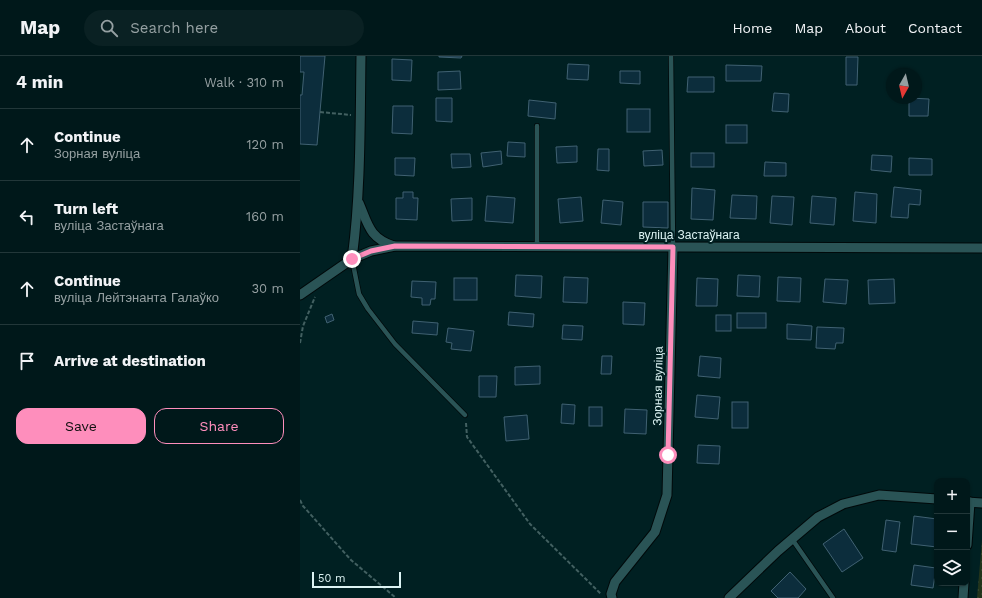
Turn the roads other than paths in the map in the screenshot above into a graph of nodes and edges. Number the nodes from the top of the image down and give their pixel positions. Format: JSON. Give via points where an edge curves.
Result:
{"nodes":[{"id":1,"x":361,"y":56,"type":"edge"},
{"id":2,"x":671,"y":56,"type":"edge"},
{"id":3,"x":537,"y":126,"type":"dead end"},
{"id":4,"x":358,"y":200,"type":"junction"},
{"id":5,"x":395,"y":246,"type":"junction"},
{"id":6,"x":536,"y":247,"type":"junction"},
{"id":7,"x":673,"y":247,"type":"junction"},
{"id":8,"x":982,"y":248,"type":"edge"},
{"id":9,"x":352,"y":259,"type":"junction"},
{"id":10,"x":300,"y":295,"type":"edge"},
{"id":11,"x":465,"y":415,"type":"road end"},
{"id":12,"x":934,"y":499,"type":"edge"},
{"id":13,"x":970,"y":502,"type":"edge"},
{"id":14,"x":982,"y":503,"type":"edge"},
{"id":15,"x":792,"y":539,"type":"junction"},
{"id":16,"x":964,"y":586,"type":"edge"},
{"id":17,"x":612,"y":598,"type":"edge"},
{"id":18,"x":729,"y":598,"type":"edge"},
{"id":19,"x":832,"y":598,"type":"edge"},
{"id":20,"x":963,"y":598,"type":"edge"}],
"edges":[{"from":1,"to":4,"type":"street"},
{"from":2,"to":7,"type":"lane"},
{"from":3,"to":6,"type":"lane"},
{"from":4,"to":5,"type":"street","via":[[374,235],[384,243]]},
{"from":4,"to":9,"type":"street"},
{"from":5,"to":6,"type":"street","name":"вуліца Застаўнага"},
{"from":5,"to":9,"type":"street","via":[[371,251]]},
{"from":6,"to":7,"type":"street","name":"вуліца Застаўнага"},
{"from":7,"to":8,"type":"street","name":"вуліца Застаўнага"},
{"from":7,"to":17,"type":"street","name":"Зорная вуліца","via":[[667,495],[655,532],[615,582]]},
{"from":9,"to":10,"type":"street"},
{"from":9,"to":11,"type":"lane","via":[[359,294],[368,309],[395,344]]},
{"from":12,"to":15,"type":"street","via":[[879,495],[842,504],[818,517]]},
{"from":13,"to":14,"type":"street"},
{"from":15,"to":18,"type":"street"},
{"from":15,"to":19,"type":"lane"},
{"from":16,"to":20,"type":"street"}]}
